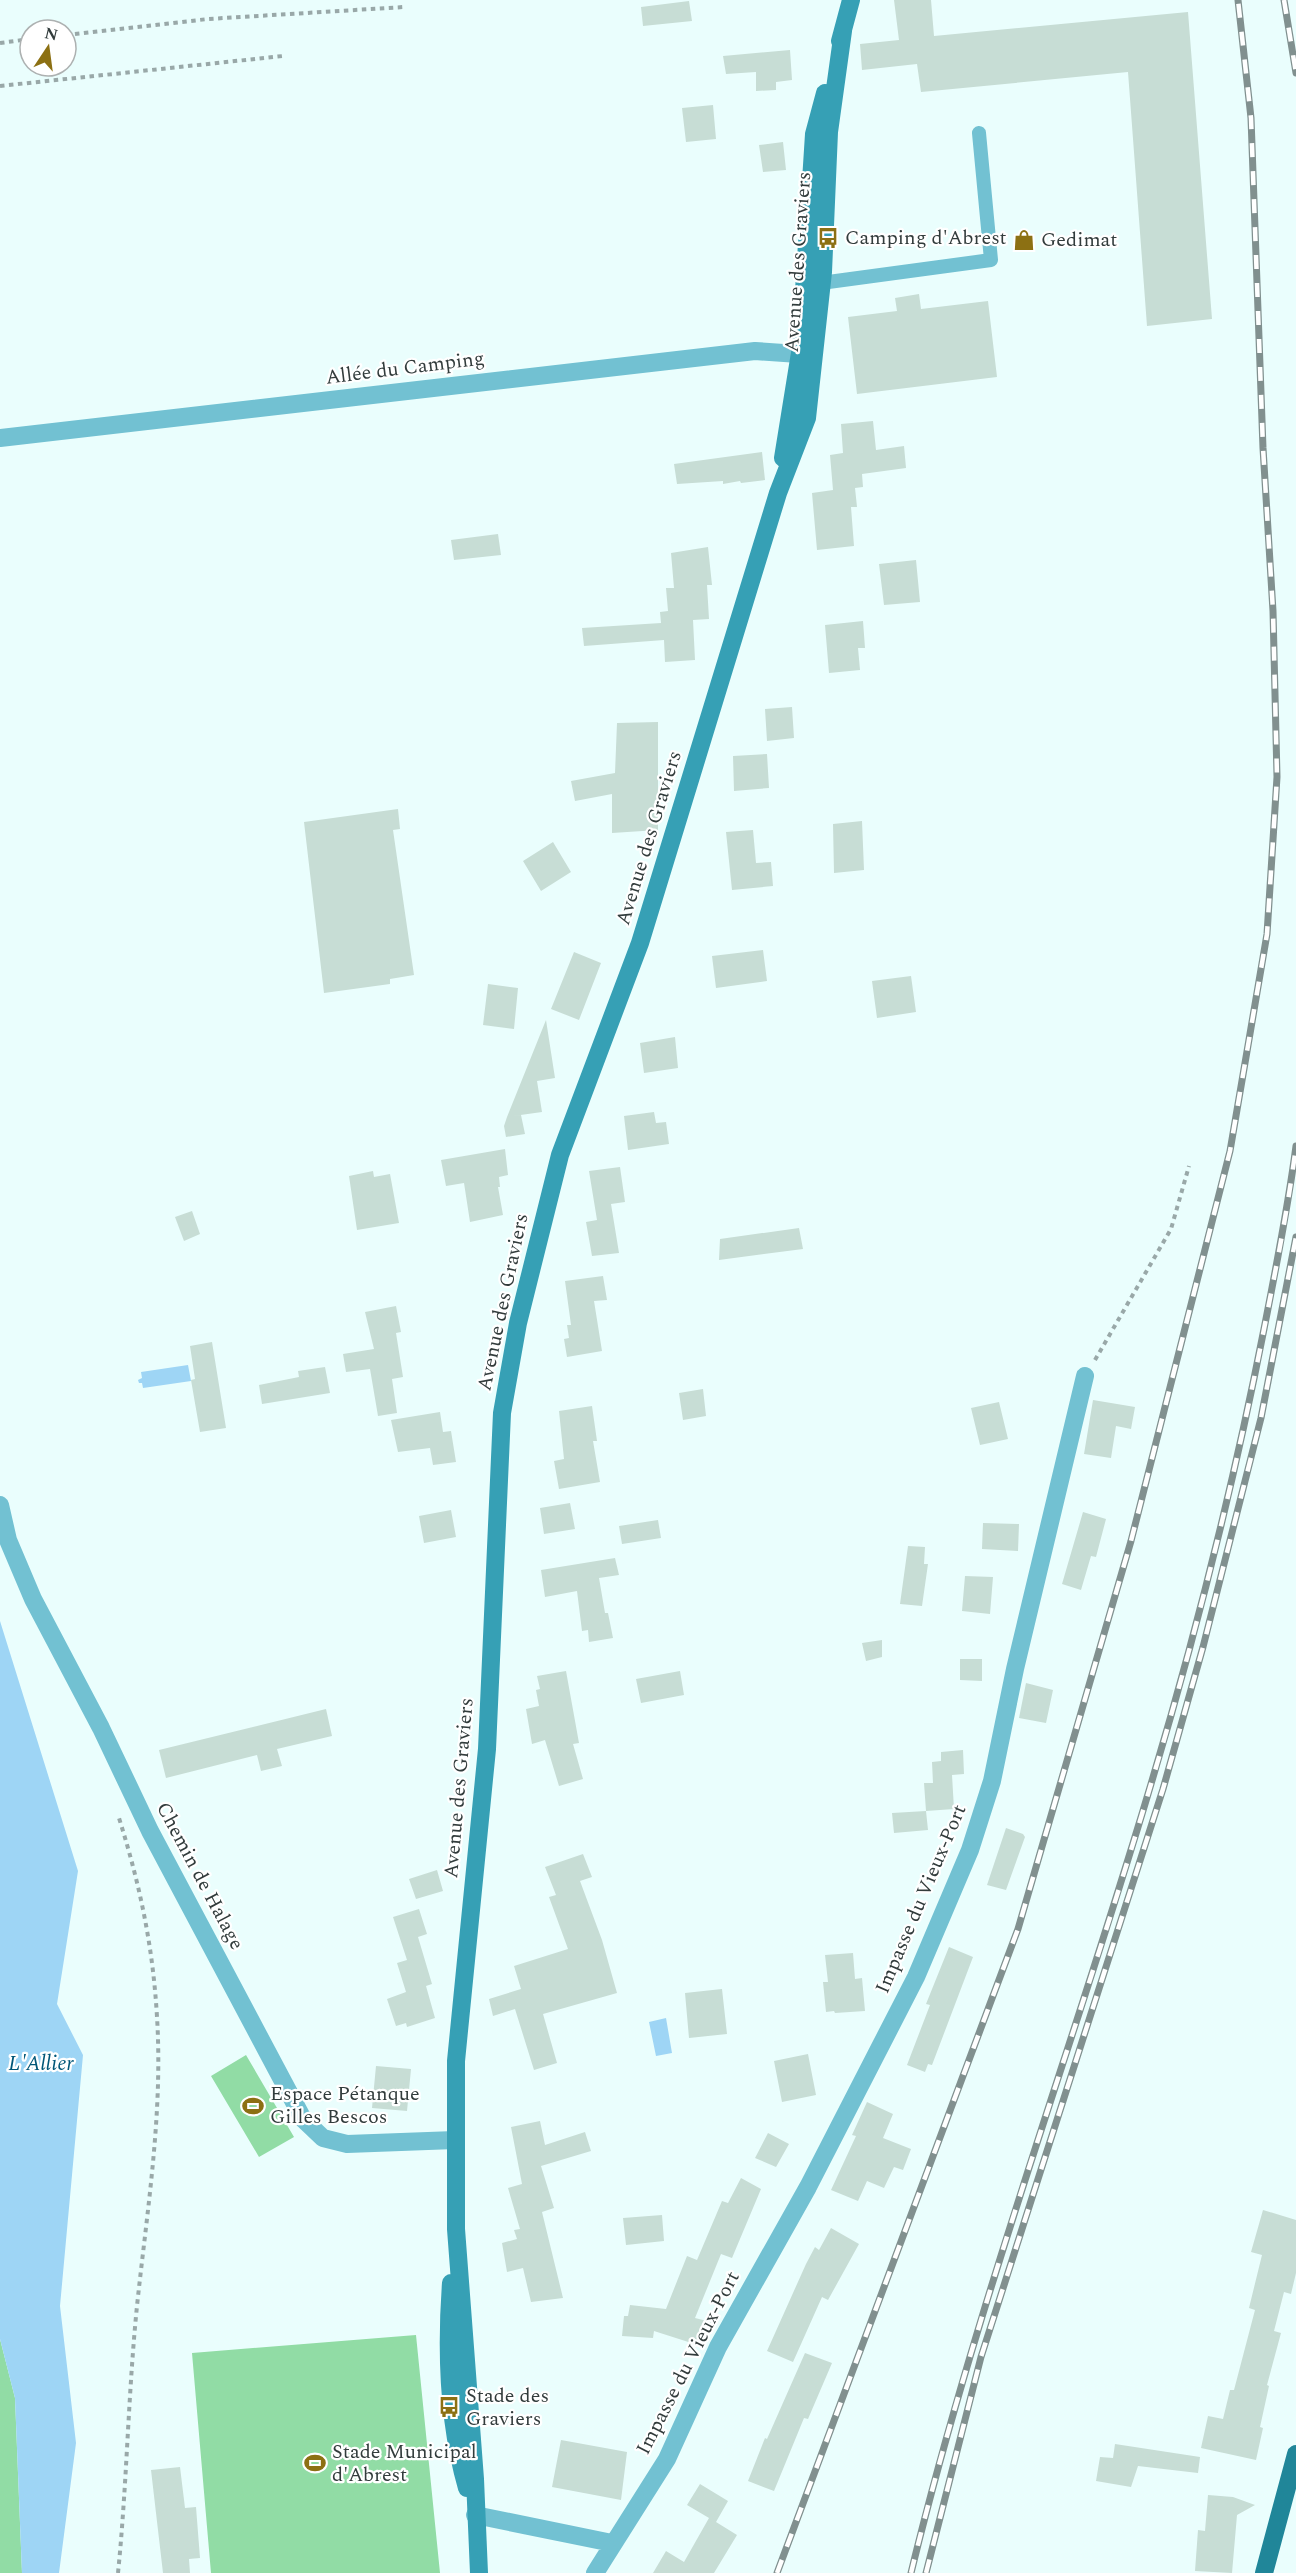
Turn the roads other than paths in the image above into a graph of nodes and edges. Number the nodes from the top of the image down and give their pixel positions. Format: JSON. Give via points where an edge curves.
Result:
{"nodes":[{"id":1,"x":850,"y":0,"type":"edge"},
{"id":2,"x":843,"y":31,"type":"junction"},
{"id":3,"x":979,"y":133,"type":"dead end"},
{"id":4,"x":804,"y":270,"type":"junction"},
{"id":5,"x":821,"y":283,"type":"junction"},
{"id":6,"x":808,"y":354,"type":"junction"},
{"id":7,"x":0,"y":438,"type":"edge"},
{"id":8,"x":1085,"y":1376,"type":"road end"},
{"id":9,"x":0,"y":1505,"type":"edge"},
{"id":10,"x":455,"y":2140,"type":"junction"},
{"id":11,"x":1296,"y":2454,"type":"edge"},
{"id":12,"x":475,"y":2515,"type":"junction"},
{"id":13,"x":612,"y":2543,"type":"junction"},
{"id":14,"x":479,"y":2573,"type":"edge"},
{"id":15,"x":595,"y":2573,"type":"edge"},
{"id":16,"x":1264,"y":2573,"type":"edge"}],
"edges":[{"from":1,"to":2,"type":"street","name":"Avenue des Graviers"},
{"from":2,"to":4,"type":"street","name":"Avenue des Graviers","via":[[814,134]]},
{"from":2,"to":5,"type":"street","name":"Avenue des Graviers","via":[[829,132]]},
{"from":3,"to":5,"type":"lane","via":[[991,260]]},
{"from":4,"to":5,"type":"lane"},
{"from":4,"to":6,"type":"street","name":"Avenue des Graviers"},
{"from":5,"to":6,"type":"street","name":"Avenue des Graviers"},
{"from":6,"to":7,"type":"street","name":"Allée du Camping","via":[[755,351]]},
{"from":6,"to":10,"type":"street","name":"Avenue des Graviers","via":[[778,493],[640,943],[560,1155],[518,1323],[502,1413],[487,1749],[456,2061]]},
{"from":8,"to":13,"type":"street","name":"Impasse du Vieux-Port","via":[[992,1781],[970,1850],[916,1977],[808,2187],[718,2347],[667,2459]]},
{"from":9,"to":10,"type":"street","name":"Chemin de Halage","via":[[8,1540],[33,1599],[150,1831],[303,2119],[323,2138],[347,2144]]},
{"from":10,"to":12,"type":"street","name":"Avenue des Graviers","via":[[456,2229]]},
{"from":11,"to":16,"type":"main road"},
{"from":12,"to":13,"type":"street"},
{"from":12,"to":14,"type":"street","name":"Avenue des Graviers"},
{"from":13,"to":15,"type":"street","name":"Impasse du Vieux-Port"}]}
